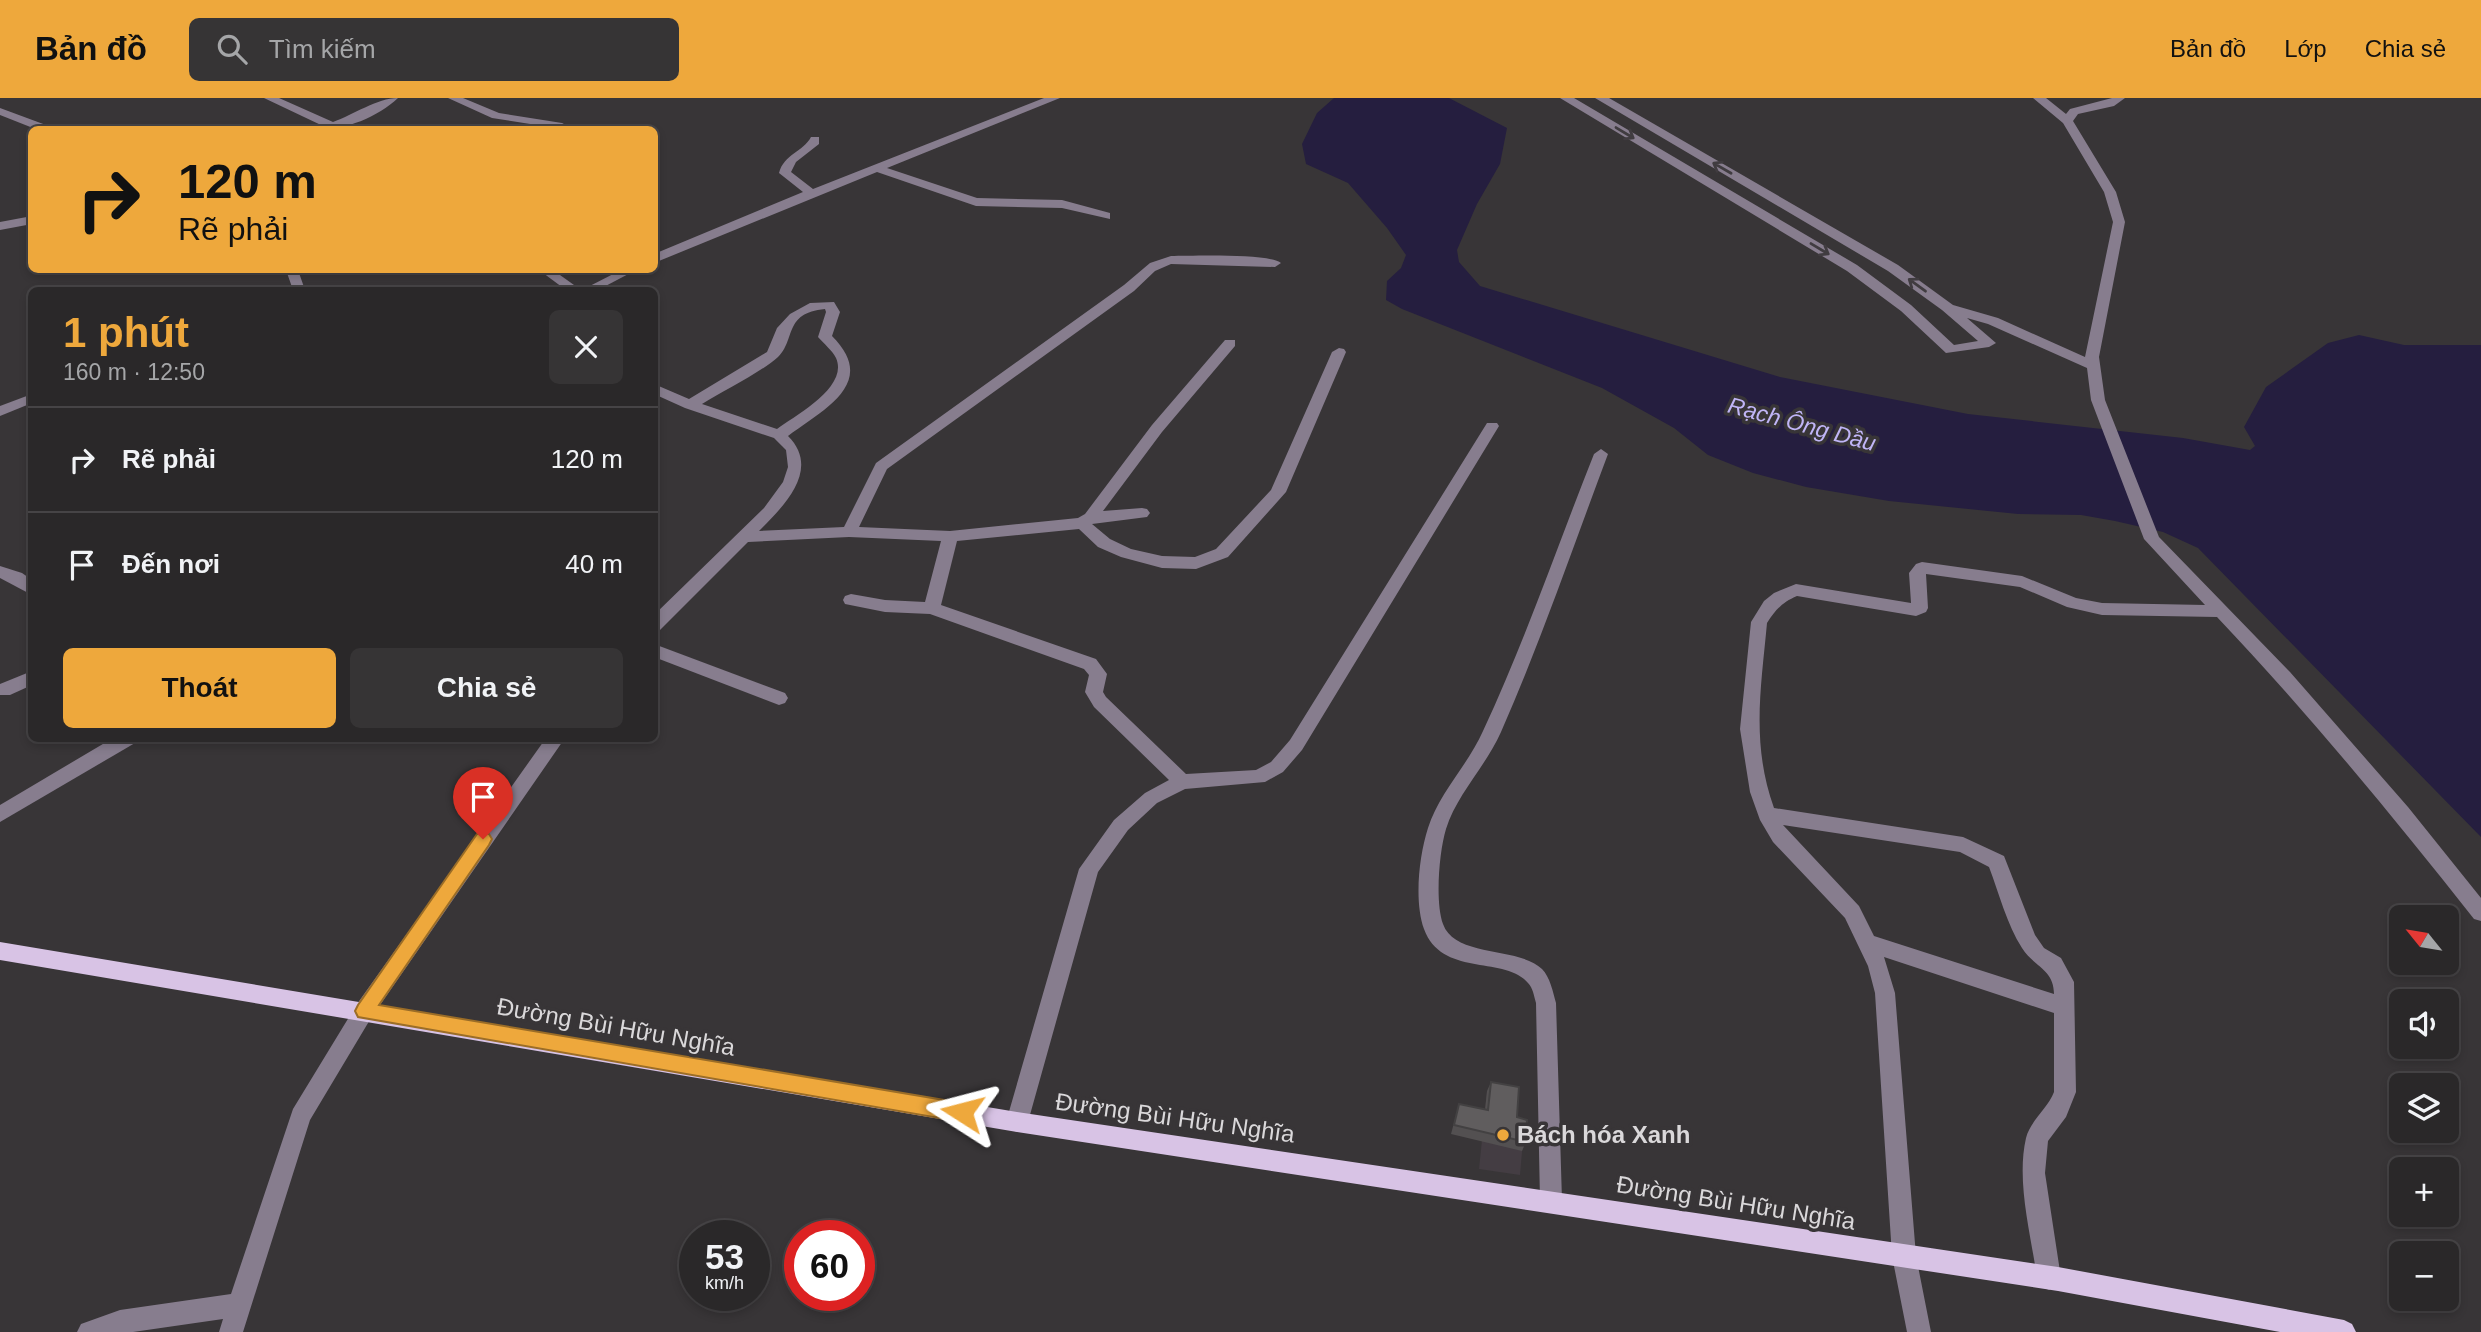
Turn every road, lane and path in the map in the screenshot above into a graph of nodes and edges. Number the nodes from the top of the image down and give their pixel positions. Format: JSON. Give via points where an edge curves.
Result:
{"nodes":[{"id":1,"x":270,"y":98,"type":"edge"},
{"id":2,"x":392,"y":98,"type":"edge"},
{"id":3,"x":454,"y":98,"type":"edge"},
{"id":4,"x":1054,"y":98,"type":"edge"},
{"id":5,"x":1566,"y":98,"type":"edge"},
{"id":6,"x":1601,"y":98,"type":"edge"},
{"id":7,"x":2039,"y":98,"type":"edge"},
{"id":8,"x":2119,"y":98,"type":"edge"},
{"id":9,"x":0,"y":111,"type":"edge"},
{"id":10,"x":2067,"y":121,"type":"junction"},
{"id":11,"x":39,"y":126,"type":"edge"},
{"id":12,"x":335,"y":126,"type":"edge"},
{"id":13,"x":339,"y":126,"type":"edge"},
{"id":14,"x":562,"y":126,"type":"dead end"},
{"id":15,"x":815,"y":139,"type":"dead end"},
{"id":16,"x":877,"y":169,"type":"junction"},
{"id":17,"x":810,"y":192,"type":"junction"},
{"id":18,"x":1106,"y":216,"type":"dead end"},
{"id":19,"x":28,"y":221,"type":"edge"},
{"id":20,"x":1812,"y":221,"type":"junction"},
{"id":21,"x":0,"y":226,"type":"edge"},
{"id":22,"x":1793,"y":233,"type":"junction"},
{"id":23,"x":658,"y":257,"type":"edge"},
{"id":24,"x":1275,"y":263,"type":"dead end"},
{"id":25,"x":549,"y":273,"type":"edge"},
{"id":26,"x":624,"y":273,"type":"edge"},
{"id":27,"x":570,"y":287,"type":"edge"},
{"id":28,"x":595,"y":287,"type":"edge"},
{"id":29,"x":1947,"y":307,"type":"junction"},
{"id":30,"x":1230,"y":343,"type":"dead end"},
{"id":31,"x":1339,"y":352,"type":"dead end"},
{"id":32,"x":2093,"y":366,"type":"junction"},
{"id":33,"x":658,"y":389,"type":"edge"},
{"id":34,"x":28,"y":400,"type":"edge"},
{"id":35,"x":690,"y":405,"type":"junction"},
{"id":36,"x":0,"y":411,"type":"edge"},
{"id":37,"x":1492,"y":426,"type":"dead end"},
{"id":38,"x":779,"y":435,"type":"junction"},
{"id":39,"x":1601,"y":454,"type":"dead end"},
{"id":40,"x":1142,"y":513,"type":"dead end"},
{"id":41,"x":1086,"y":520,"type":"junction"},
{"id":42,"x":849,"y":532,"type":"junction"},
{"id":43,"x":950,"y":536,"type":"junction"},
{"id":44,"x":744,"y":537,"type":"junction"},
{"id":45,"x":0,"y":572,"type":"edge"},
{"id":46,"x":28,"y":586,"type":"edge"},
{"id":47,"x":851,"y":600,"type":"dead end"},
{"id":48,"x":933,"y":608,"type":"junction"},
{"id":49,"x":2223,"y":611,"type":"junction"},
{"id":50,"x":658,"y":622,"type":"edge"},
{"id":51,"x":658,"y":652,"type":"edge"},
{"id":52,"x":28,"y":679,"type":"edge"},
{"id":53,"x":4,"y":690,"type":"dead end"},
{"id":54,"x":779,"y":698,"type":"dead end"},
{"id":55,"x":122,"y":742,"type":"edge"},
{"id":56,"x":553,"y":742,"type":"edge"},
{"id":57,"x":1182,"y":782,"type":"junction"},
{"id":58,"x":0,"y":814,"type":"edge"},
{"id":59,"x":1768,"y":815,"type":"junction"},
{"id":60,"x":2481,"y":913,"type":"edge"},
{"id":61,"x":1868,"y":943,"type":"junction"},
{"id":62,"x":0,"y":951,"type":"edge"},
{"id":63,"x":2064,"y":1007,"type":"junction"},
{"id":64,"x":364,"y":1011,"type":"junction"},
{"id":65,"x":1017,"y":1122,"type":"junction"},
{"id":66,"x":1550,"y":1200,"type":"junction"},
{"id":67,"x":1904,"y":1256,"type":"junction"},
{"id":68,"x":2049,"y":1278,"type":"junction"},
{"id":69,"x":240,"y":1305,"type":"junction"},
{"id":70,"x":89,"y":1332,"type":"edge"},
{"id":71,"x":231,"y":1332,"type":"edge"},
{"id":72,"x":1919,"y":1332,"type":"edge"},
{"id":73,"x":2344,"y":1332,"type":"edge"}],
"edges":[{"from":1,"to":12,"type":"street"},
{"from":2,"to":13,"type":"street"},
{"from":3,"to":14,"type":"street","via":[[496,116]]},
{"from":4,"to":16,"type":"street"},
{"from":5,"to":22,"type":"street","one_way":true},
{"from":20,"to":6,"type":"street","one_way":true},
{"from":7,"to":10,"type":"street"},
{"from":8,"to":10,"type":"street","via":[[2074,111]]},
{"from":9,"to":11,"type":"street"},
{"from":10,"to":32,"type":"street","via":[[2110,192],[2119,222]]},
{"from":15,"to":17,"type":"street","via":[[785,169]]},
{"from":16,"to":17,"type":"street"},
{"from":16,"to":18,"type":"street","via":[[976,202],[1062,204]]},
{"from":17,"to":23,"type":"street"},
{"from":19,"to":21,"type":"street"},
{"from":20,"to":22,"type":"street"},
{"from":29,"to":20,"type":"street","one_way":true,"via":[[1893,268]]},
{"from":22,"to":29,"type":"street","one_way":true,"via":[[1906,307],[1951,350],[1989,344]]},
{"from":24,"to":42,"type":"street","via":[[1173,259],[1151,268],[881,466]]},
{"from":25,"to":27,"type":"street"},
{"from":26,"to":28,"type":"street"},
{"from":29,"to":32,"type":"street","via":[[1993,321]]},
{"from":30,"to":41,"type":"street"},
{"from":31,"to":41,"type":"street","via":[[1278,492],[1222,553],[1196,563],[1162,562],[1104,543]]},
{"from":32,"to":49,"type":"street","via":[[2098,400],[2151,539]]},
{"from":33,"to":35,"type":"street"},
{"from":34,"to":36,"type":"street"},
{"from":35,"to":38,"type":"street"},
{"from":35,"to":38,"type":"street","via":[[772,355],[785,326],[797,315],[819,304],[829,305],[833,312],[825,337],[841,354],[846,369],[841,383],[830,397]]},
{"from":37,"to":57,"type":"street","via":[[1296,745],[1276,767],[1259,777]]},
{"from":38,"to":44,"type":"street","via":[[793,449],[795,467],[790,483]]},
{"from":39,"to":66,"type":"street","via":[[1489,737],[1438,824],[1433,852],[1432,909],[1435,930],[1444,942],[1466,954],[1521,968],[1542,987]]},
{"from":40,"to":41,"type":"street"},
{"from":41,"to":43,"type":"street"},
{"from":42,"to":43,"type":"street"},
{"from":42,"to":44,"type":"street"},
{"from":43,"to":48,"type":"street"},
{"from":44,"to":50,"type":"street"},
{"from":45,"to":46,"type":"street"},
{"from":47,"to":48,"type":"street"},
{"from":48,"to":57,"type":"street","via":[[1090,664],[1098,674],[1094,692],[1100,702]]},
{"from":49,"to":59,"type":"street","via":[[2102,608],[2073,603],[2022,582],[1922,568],[1917,573],[1920,608],[1916,610],[1796,590],[1780,597],[1759,622],[1749,729],[1759,792]]},
{"from":49,"to":60,"type":"street","via":[[2401,811]]},
{"from":51,"to":54,"type":"street"},
{"from":52,"to":53,"type":"street"},
{"from":55,"to":58,"type":"street"},
{"from":56,"to":64,"type":"street"},
{"from":57,"to":65,"type":"street","via":[[1151,798],[1121,825],[1089,869]]},
{"from":59,"to":61,"type":"street","via":[[1780,836],[1853,912]]},
{"from":59,"to":63,"type":"street","via":[[1963,845],[1997,862],[2027,940],[2037,954],[2054,964],[2064,982]]},
{"from":61,"to":63,"type":"street"},
{"from":61,"to":67,"type":"street","via":[[1885,993]]},
{"from":62,"to":64,"type":"main road","name":"Đường Bùi Hữu Nghĩa"},
{"from":63,"to":68,"type":"street","via":[[2065,1092],[2038,1137],[2034,1173]]},
{"from":64,"to":65,"type":"main road","name":"Đường Bùi Hữu Nghĩa"},
{"from":64,"to":69,"type":"street","via":[[301,1116]]},
{"from":65,"to":66,"type":"main road","name":"Đường Bùi Hữu Nghĩa"},
{"from":66,"to":67,"type":"main road","name":"Đường Bùi Hữu Nghĩa"},
{"from":67,"to":68,"type":"main road","name":"Đường Bùi Hữu Nghĩa"},
{"from":67,"to":72,"type":"street"},
{"from":68,"to":73,"type":"main road","name":"Đường Bùi Hữu Nghĩa"},
{"from":69,"to":70,"type":"street","via":[[120,1322]]},
{"from":69,"to":71,"type":"street"}]}
